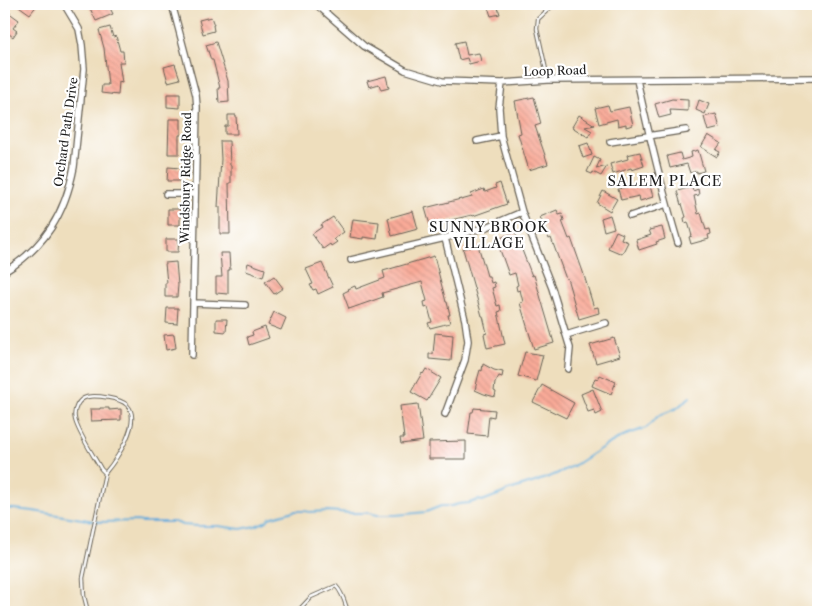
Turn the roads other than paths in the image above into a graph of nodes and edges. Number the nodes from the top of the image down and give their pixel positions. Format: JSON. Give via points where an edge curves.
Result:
{"nodes":[{"id":1,"x":64,"y":4,"type":"edge"},
{"id":2,"x":172,"y":4,"type":"edge"},
{"id":3,"x":316,"y":4,"type":"edge"},
{"id":4,"x":554,"y":4,"type":"edge"},
{"id":5,"x":818,"y":78,"type":"edge"},
{"id":6,"x":548,"y":80,"type":"junction"},
{"id":7,"x":636,"y":80,"type":"junction"},
{"id":8,"x":502,"y":83,"type":"junction"},
{"id":9,"x":686,"y":130,"type":"dead end"},
{"id":10,"x":649,"y":135,"type":"junction"},
{"id":11,"x":501,"y":136,"type":"junction"},
{"id":12,"x":477,"y":141,"type":"dead end"},
{"id":13,"x":610,"y":142,"type":"dead end"},
{"id":14,"x":166,"y":194,"type":"dead end"},
{"id":15,"x":195,"y":194,"type":"junction"},
{"id":16,"x":667,"y":204,"type":"junction"},
{"id":17,"x":522,"y":212,"type":"junction"},
{"id":18,"x":630,"y":216,"type":"dead end"},
{"id":19,"x":445,"y":238,"type":"junction"},
{"id":20,"x":678,"y":243,"type":"dead end"},
{"id":21,"x":351,"y":260,"type":"dead end"},
{"id":22,"x":4,"y":272,"type":"edge"},
{"id":23,"x":194,"y":303,"type":"junction"},
{"id":24,"x":245,"y":305,"type":"dead end"},
{"id":25,"x":606,"y":323,"type":"dead end"},
{"id":26,"x":566,"y":335,"type":"junction"},
{"id":27,"x":192,"y":355,"type":"dead end"},
{"id":28,"x":568,"y":369,"type":"dead end"},
{"id":29,"x":445,"y":414,"type":"dead end"},
{"id":30,"x":105,"y":473,"type":"junction"},
{"id":31,"x":88,"y":612,"type":"edge"},
{"id":32,"x":297,"y":612,"type":"edge"},
{"id":33,"x":348,"y":612,"type":"edge"}],
"edges":[{"from":1,"to":22,"type":"street","name":"Orchard Path Drive","via":[[79,29],[84,69],[74,167],[65,201],[46,236]]},
{"from":2,"to":15,"type":"street","name":"Windsbury Ridge Road","via":[[196,95]]},
{"from":3,"to":8,"type":"street","name":"Loop Road","via":[[364,46],[405,70],[442,80]]},
{"from":4,"to":6,"type":"lane","via":[[538,19],[537,29]]},
{"from":5,"to":7,"type":"street","name":"Loop Road"},
{"from":6,"to":7,"type":"street","name":"Loop Road"},
{"from":6,"to":8,"type":"street","name":"Loop Road"},
{"from":7,"to":10,"type":"street"},
{"from":8,"to":11,"type":"street","via":[[499,108]]},
{"from":9,"to":10,"type":"street"},
{"from":10,"to":13,"type":"street"},
{"from":10,"to":16,"type":"street"},
{"from":11,"to":12,"type":"street"},
{"from":11,"to":17,"type":"street"},
{"from":14,"to":15,"type":"street"},
{"from":15,"to":23,"type":"street","name":"Windsbury Ridge Road"},
{"from":16,"to":18,"type":"street"},
{"from":16,"to":20,"type":"street"},
{"from":17,"to":19,"type":"street","via":[[487,227]]},
{"from":17,"to":26,"type":"street","via":[[550,280]]},
{"from":19,"to":21,"type":"street"},
{"from":19,"to":29,"type":"street","via":[[468,341],[465,360]]},
{"from":23,"to":24,"type":"street"},
{"from":23,"to":27,"type":"street","name":"Windsbury Ridge Road"},
{"from":25,"to":26,"type":"street"},
{"from":26,"to":28,"type":"street","via":[[570,348]]},
{"from":30,"to":30,"type":"lane","via":[[75,418],[79,401],[86,397],[120,400],[127,405],[132,417],[123,448]]},
{"from":30,"to":31,"type":"lane","via":[[83,578]]},
{"from":32,"to":33,"type":"lane","via":[[311,597],[336,586]]}]}
